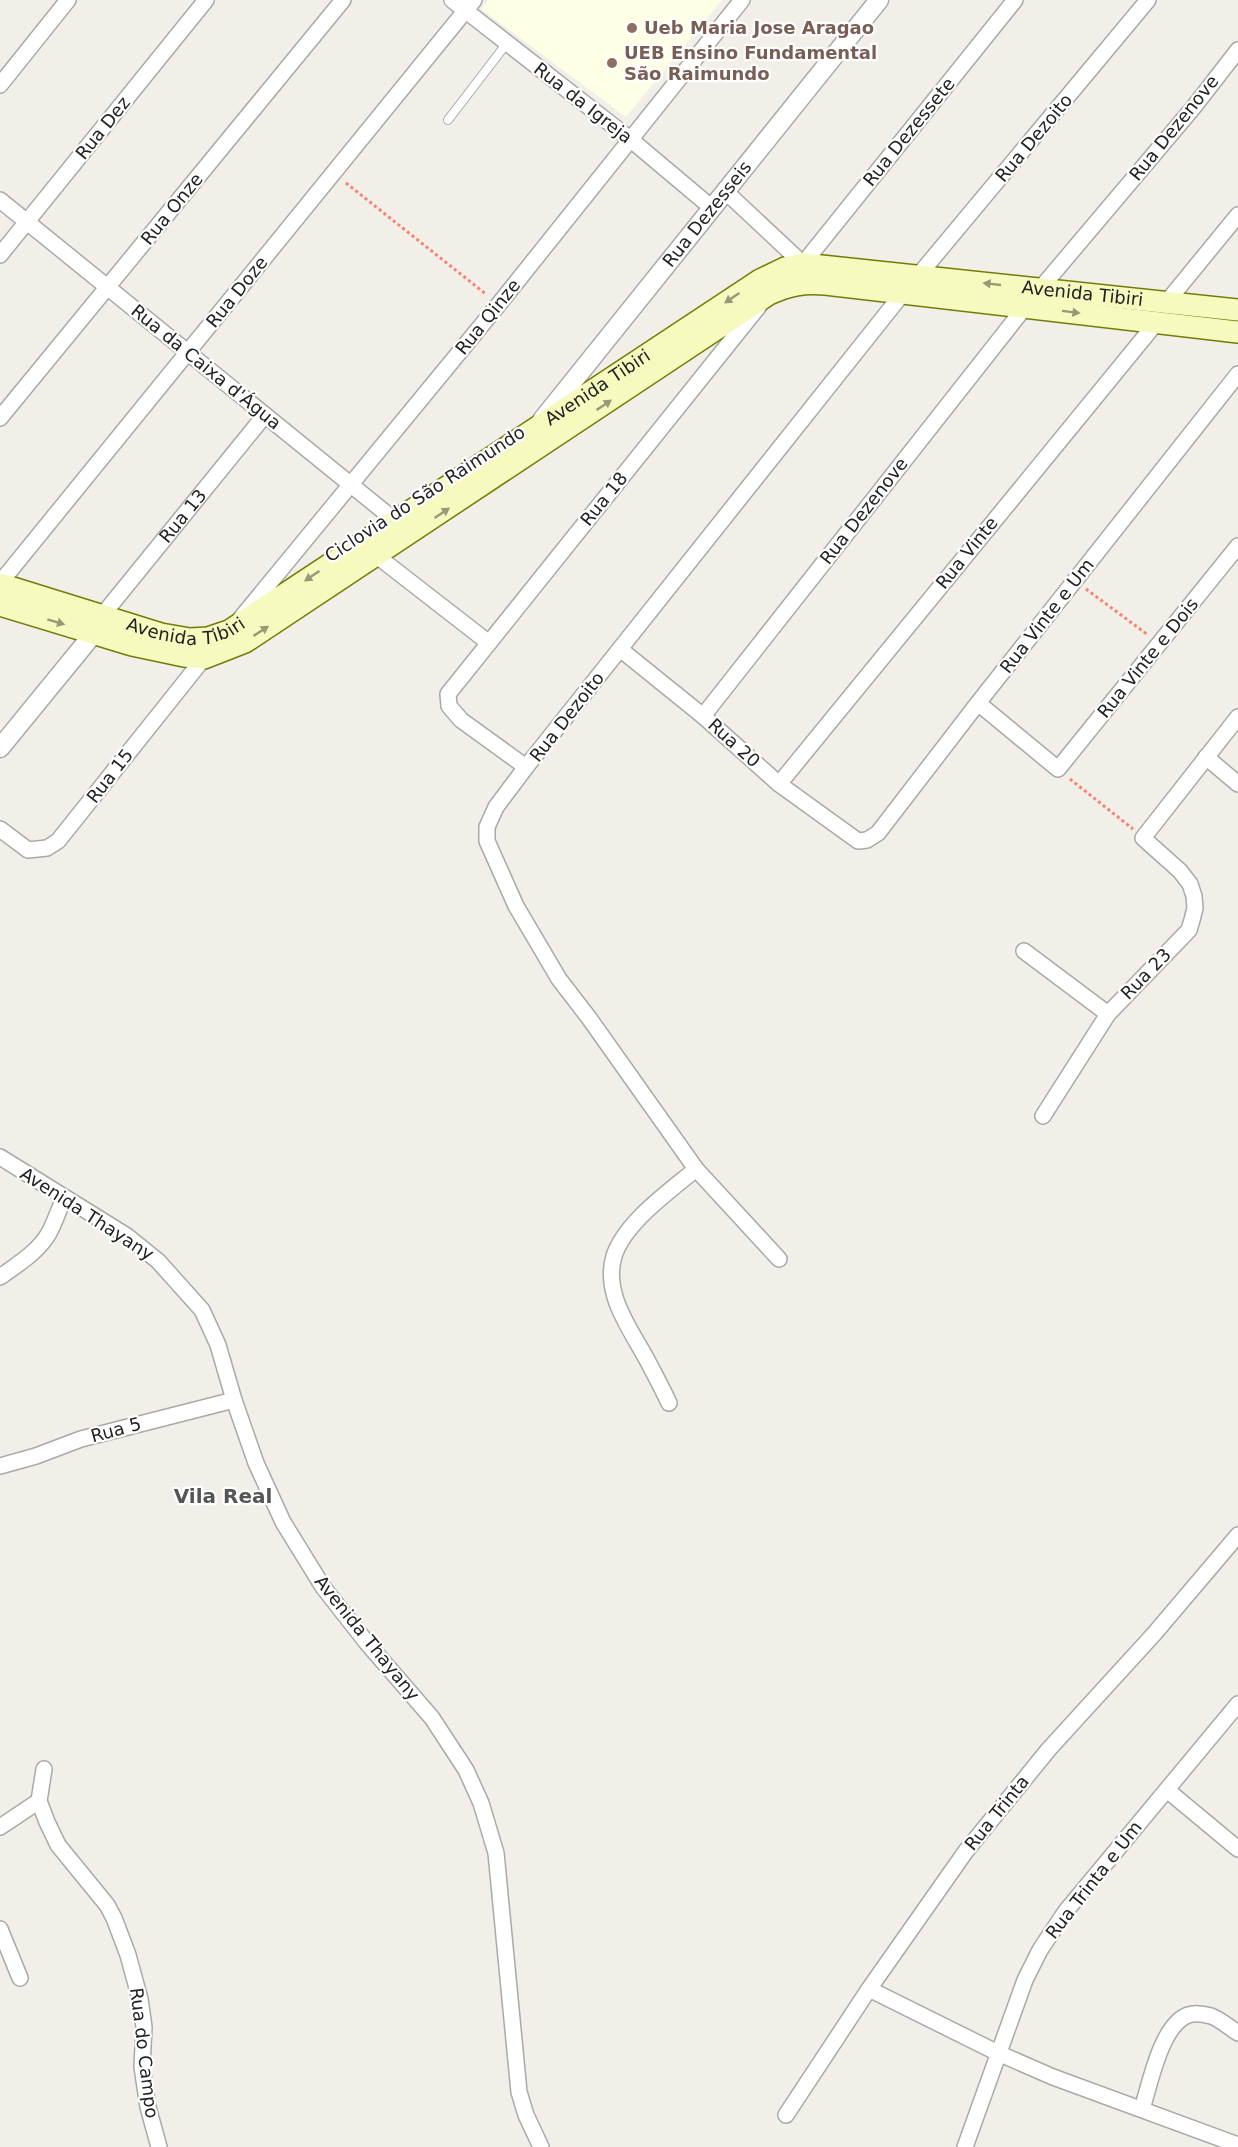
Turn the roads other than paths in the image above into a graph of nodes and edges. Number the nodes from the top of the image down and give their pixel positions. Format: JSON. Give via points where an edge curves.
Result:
{"nodes":[{"id":1,"x":68,"y":0,"type":"edge"},
{"id":2,"x":206,"y":0,"type":"edge"},
{"id":3,"x":343,"y":0,"type":"edge"},
{"id":4,"x":452,"y":0,"type":"edge"},
{"id":5,"x":742,"y":0,"type":"edge"},
{"id":6,"x":879,"y":0,"type":"edge"},
{"id":7,"x":1014,"y":0,"type":"edge"},
{"id":8,"x":1148,"y":0,"type":"edge"},
{"id":9,"x":470,"y":5,"type":"edge"},
{"id":10,"x":507,"y":43,"type":"junction"},
{"id":11,"x":1238,"y":50,"type":"edge"},
{"id":12,"x":0,"y":85,"type":"edge"},
{"id":13,"x":447,"y":120,"type":"dead end"},
{"id":14,"x":630,"y":139,"type":"junction"},
{"id":15,"x":726,"y":192,"type":"junction"},
{"id":16,"x":0,"y":200,"type":"edge"},
{"id":17,"x":712,"y":208,"type":"junction"},
{"id":18,"x":1238,"y":215,"type":"edge"},
{"id":19,"x":28,"y":223,"type":"junction"},
{"id":20,"x":0,"y":255,"type":"edge"},
{"id":21,"x":803,"y":264,"type":"junction"},
{"id":22,"x":918,"y":276,"type":"junction"},
{"id":23,"x":107,"y":287,"type":"junction"},
{"id":24,"x":764,"y":287,"type":"junction"},
{"id":25,"x":1040,"y":289,"type":"junction"},
{"id":26,"x":903,"y":293,"type":"junction"},
{"id":27,"x":1166,"y":303,"type":"junction"},
{"id":28,"x":1025,"y":307,"type":"junction"},
{"id":29,"x":1115,"y":307,"type":"junction"},
{"id":30,"x":1238,"y":310,"type":"edge"},
{"id":31,"x":1156,"y":323,"type":"junction"},
{"id":32,"x":1238,"y":332,"type":"edge"},
{"id":33,"x":188,"y":352,"type":"junction"},
{"id":34,"x":1238,"y":374,"type":"edge"},
{"id":35,"x":265,"y":415,"type":"junction"},
{"id":36,"x":0,"y":418,"type":"edge"},
{"id":37,"x":535,"y":429,"type":"junction"},
{"id":38,"x":351,"y":484,"type":"junction"},
{"id":39,"x":403,"y":527,"type":"junction"},
{"id":40,"x":1238,"y":546,"type":"edge"},
{"id":41,"x":377,"y":556,"type":"junction"},
{"id":42,"x":0,"y":584,"type":"edge"},
{"id":43,"x":0,"y":605,"type":"edge"},
{"id":44,"x":97,"y":625,"type":"junction"},
{"id":45,"x":229,"y":631,"type":"junction"},
{"id":46,"x":489,"y":644,"type":"junction"},
{"id":47,"x":620,"y":649,"type":"junction"},
{"id":48,"x":204,"y":658,"type":"junction"},
{"id":49,"x":978,"y":703,"type":"junction"},
{"id":50,"x":703,"y":716,"type":"junction"},
{"id":51,"x":1238,"y":717,"type":"edge"},
{"id":52,"x":0,"y":748,"type":"edge"},
{"id":53,"x":1206,"y":757,"type":"junction"},
{"id":54,"x":526,"y":767,"type":"junction"},
{"id":55,"x":779,"y":784,"type":"junction"},
{"id":56,"x":1238,"y":784,"type":"edge"},
{"id":57,"x":0,"y":830,"type":"edge"},
{"id":58,"x":849,"y":835,"type":"joint"},
{"id":59,"x":1024,"y":951,"type":"dead end"},
{"id":60,"x":1108,"y":1014,"type":"junction"},
{"id":61,"x":1043,"y":1116,"type":"dead end"},
{"id":62,"x":0,"y":1157,"type":"edge"},
{"id":63,"x":696,"y":1169,"type":"junction"},
{"id":64,"x":64,"y":1198,"type":"junction"},
{"id":65,"x":779,"y":1259,"type":"dead end"},
{"id":66,"x":0,"y":1276,"type":"edge"},
{"id":67,"x":234,"y":1400,"type":"junction"},
{"id":68,"x":669,"y":1403,"type":"dead end"},
{"id":69,"x":0,"y":1466,"type":"edge"},
{"id":70,"x":1238,"y":1535,"type":"edge"},
{"id":71,"x":1238,"y":1704,"type":"edge"},
{"id":72,"x":44,"y":1769,"type":"dead end"},
{"id":73,"x":1167,"y":1790,"type":"junction"},
{"id":74,"x":39,"y":1801,"type":"junction"},
{"id":75,"x":0,"y":1827,"type":"edge"},
{"id":76,"x":1233,"y":1845,"type":"edge"},
{"id":77,"x":0,"y":1929,"type":"edge"},
{"id":78,"x":20,"y":1978,"type":"dead end"},
{"id":79,"x":868,"y":1989,"type":"junction"},
{"id":80,"x":1238,"y":2033,"type":"edge"},
{"id":81,"x":998,"y":2052,"type":"junction"},
{"id":82,"x":1142,"y":2109,"type":"junction"},
{"id":83,"x":786,"y":2115,"type":"dead end"},
{"id":84,"x":1238,"y":2145,"type":"edge"},
{"id":85,"x":159,"y":2147,"type":"edge"},
{"id":86,"x":541,"y":2147,"type":"edge"},
{"id":87,"x":965,"y":2147,"type":"edge"}],
"edges":[{"from":1,"to":12,"type":"street"},
{"from":2,"to":19,"type":"street","name":"Rua Dez"},
{"from":3,"to":23,"type":"street","name":"Rua Onze"},
{"from":4,"to":9,"type":"street","name":"Rua da Igreja"},
{"from":5,"to":14,"type":"street","name":"Rua Qinze"},
{"from":6,"to":15,"type":"street","name":"Rua Dezesseis"},
{"from":7,"to":21,"type":"street","name":"Rua Dezessete"},
{"from":8,"to":22,"type":"street","name":"Rua Dezoito"},
{"from":9,"to":10,"type":"street","name":"Rua da Igreja"},
{"from":9,"to":33,"type":"street","name":"Rua Doze"},
{"from":10,"to":13,"type":"lane"},
{"from":10,"to":14,"type":"street","name":"Rua da Igreja"},
{"from":11,"to":25,"type":"street","name":"Rua Dezenove"},
{"from":14,"to":17,"type":"street","name":"Rua da Igreja"},
{"from":14,"to":38,"type":"street","name":"Rua Qinze"},
{"from":15,"to":17,"type":"street","name":"Rua Dezesseis"},
{"from":15,"to":21,"type":"street"},
{"from":16,"to":19,"type":"street","name":"Rua da Caixa d'Água"},
{"from":17,"to":37,"type":"street","name":"Rua Dezesseis"},
{"from":18,"to":27,"type":"street"},
{"from":19,"to":20,"type":"street","name":"Rua Dez"},
{"from":19,"to":23,"type":"street","name":"Rua da Caixa d'Água"},
{"from":21,"to":22,"type":"main road","name":"Avenida Tibiri"},
{"from":21,"to":24,"type":"main road","name":"Avenida Tibiri","via":[[785,268]]},
{"from":25,"to":22,"type":"main road","name":"Avenida Tibiri","one_way":true},
{"from":23,"to":33,"type":"street","name":"Rua da Caixa d'Água"},
{"from":23,"to":36,"type":"street","name":"Rua Onze"},
{"from":24,"to":26,"type":"main road","name":"Avenida Tibiri","via":[[810,282]]},
{"from":24,"to":37,"type":"main road","name":"Avenida Tibiri","one_way":true},
{"from":39,"to":24,"type":"main road","name":"Avenida Tibiri","one_way":true},
{"from":24,"to":46,"type":"street","name":"Rua 18"},
{"from":25,"to":29,"type":"main road","name":"Avenida Tibiri"},
{"from":26,"to":28,"type":"main road","name":"Avenida Tibiri"},
{"from":26,"to":47,"type":"street","name":"Rua Dezoito"},
{"from":27,"to":29,"type":"main road","name":"Avenida Tibiri"},
{"from":27,"to":30,"type":"main road","name":"Avenida Tibiri"},
{"from":28,"to":29,"type":"main road","name":"Avenida Tibiri","one_way":true},
{"from":28,"to":50,"type":"street","name":"Rua Dezenove"},
{"from":29,"to":31,"type":"main road","name":"Avenida Tibiri"},
{"from":31,"to":32,"type":"main road","name":"Avenida Tibiri"},
{"from":31,"to":55,"type":"street","name":"Rua Vinte"},
{"from":33,"to":35,"type":"street","name":"Rua da Caixa d'Água"},
{"from":33,"to":42,"type":"street","name":"Rua Doze"},
{"from":34,"to":49,"type":"street","name":"Rua Vinte e Um"},
{"from":35,"to":38,"type":"street","name":"Rua da Caixa d'Água"},
{"from":35,"to":44,"type":"street","name":"Rua 13"},
{"from":37,"to":39,"type":"main road","name":"Avenida Tibiri"},
{"from":38,"to":39,"type":"street","name":"Rua da Caixa d'Água"},
{"from":38,"to":45,"type":"street","name":"Rua Qinze"},
{"from":39,"to":41,"type":"main road","name":"Avenida Tibiri"},
{"from":39,"to":45,"type":"main road","name":"Avenida Tibiri","one_way":true},
{"from":40,"to":49,"type":"street","name":"Rua Vinte e Dois","via":[[1058,769]]},
{"from":41,"to":46,"type":"street"},
{"from":48,"to":41,"type":"main road","name":"Avenida Tibiri","one_way":true,"via":[[244,642]]},
{"from":42,"to":44,"type":"main road","name":"Avenida Tibiri"},
{"from":43,"to":44,"type":"main road","name":"Avenida Tibiri","one_way":true},
{"from":44,"to":45,"type":"main road","name":"Avenida Tibiri","via":[[190,639]]},
{"from":44,"to":48,"type":"main road","name":"Avenida Tibiri","via":[[132,645]]},
{"from":44,"to":52,"type":"street","name":"Rua 13"},
{"from":46,"to":54,"type":"street","name":"Rua 18","via":[[448,694],[449,706],[461,720]]},
{"from":47,"to":50,"type":"street","name":"Rua 20"},
{"from":47,"to":54,"type":"street","name":"Rua Dezoito"},
{"from":48,"to":57,"type":"street","name":"Rua 15","via":[[58,841],[47,848],[28,850]]},
{"from":49,"to":58,"type":"street","name":"Rua Vinte e Um","via":[[878,833],[862,841]]},
{"from":50,"to":55,"type":"street","name":"Rua 20"},
{"from":51,"to":53,"type":"street"},
{"from":53,"to":56,"type":"street"},
{"from":53,"to":60,"type":"street","name":"Rua 23","via":[[1143,837],[1190,884],[1195,908],[1189,930]]},
{"from":54,"to":63,"type":"street","name":"Rua Dezoito","via":[[496,807],[487,827],[487,841],[496,864],[559,979]]},
{"from":55,"to":58,"type":"street","name":"Rua 20"},
{"from":59,"to":60,"type":"street"},
{"from":60,"to":61,"type":"street","name":"Rua 23"},
{"from":62,"to":64,"type":"street","name":"Avenida Thayany"},
{"from":63,"to":65,"type":"street","name":"Rua Dezoito"},
{"from":63,"to":68,"type":"street","via":[[629,1231],[612,1264],[614,1295],[621,1314]]},
{"from":64,"to":66,"type":"street","via":[[38,1246]]},
{"from":64,"to":67,"type":"street","name":"Avenida Thayany","via":[[127,1236],[183,1286],[202,1310],[214,1336]]},
{"from":67,"to":69,"type":"street","name":"Rua 5","via":[[81,1439]]},
{"from":67,"to":86,"type":"street","name":"Avenida Thayany","via":[[256,1463],[294,1541],[323,1587],[432,1718],[466,1770],[481,1803],[496,1853],[519,2092]]},
{"from":70,"to":79,"type":"street","name":"Rua Trinta","via":[[1049,1749],[974,1841]]},
{"from":71,"to":73,"type":"street","name":"Rua Trinta e Um"},
{"from":72,"to":74,"type":"street"},
{"from":73,"to":76,"type":"street"},
{"from":73,"to":81,"type":"street","name":"Rua Trinta e Um","via":[[1066,1911],[1040,1950],[1024,1980]]},
{"from":74,"to":75,"type":"street"},
{"from":74,"to":85,"type":"street","name":"Rua do Campo","via":[[58,1845],[107,1905],[128,1955],[140,1999],[144,2027],[142,2067]]},
{"from":77,"to":78,"type":"street"},
{"from":79,"to":81,"type":"street"},
{"from":79,"to":83,"type":"street","name":"Rua Trinta"},
{"from":80,"to":82,"type":"street","via":[[1213,2016],[1200,2014],[1188,2015],[1175,2024],[1163,2044]]},
{"from":81,"to":82,"type":"street","via":[[1053,2077]]},
{"from":81,"to":87,"type":"street","name":"Rua Trinta e Um"},
{"from":82,"to":84,"type":"street"}]}
